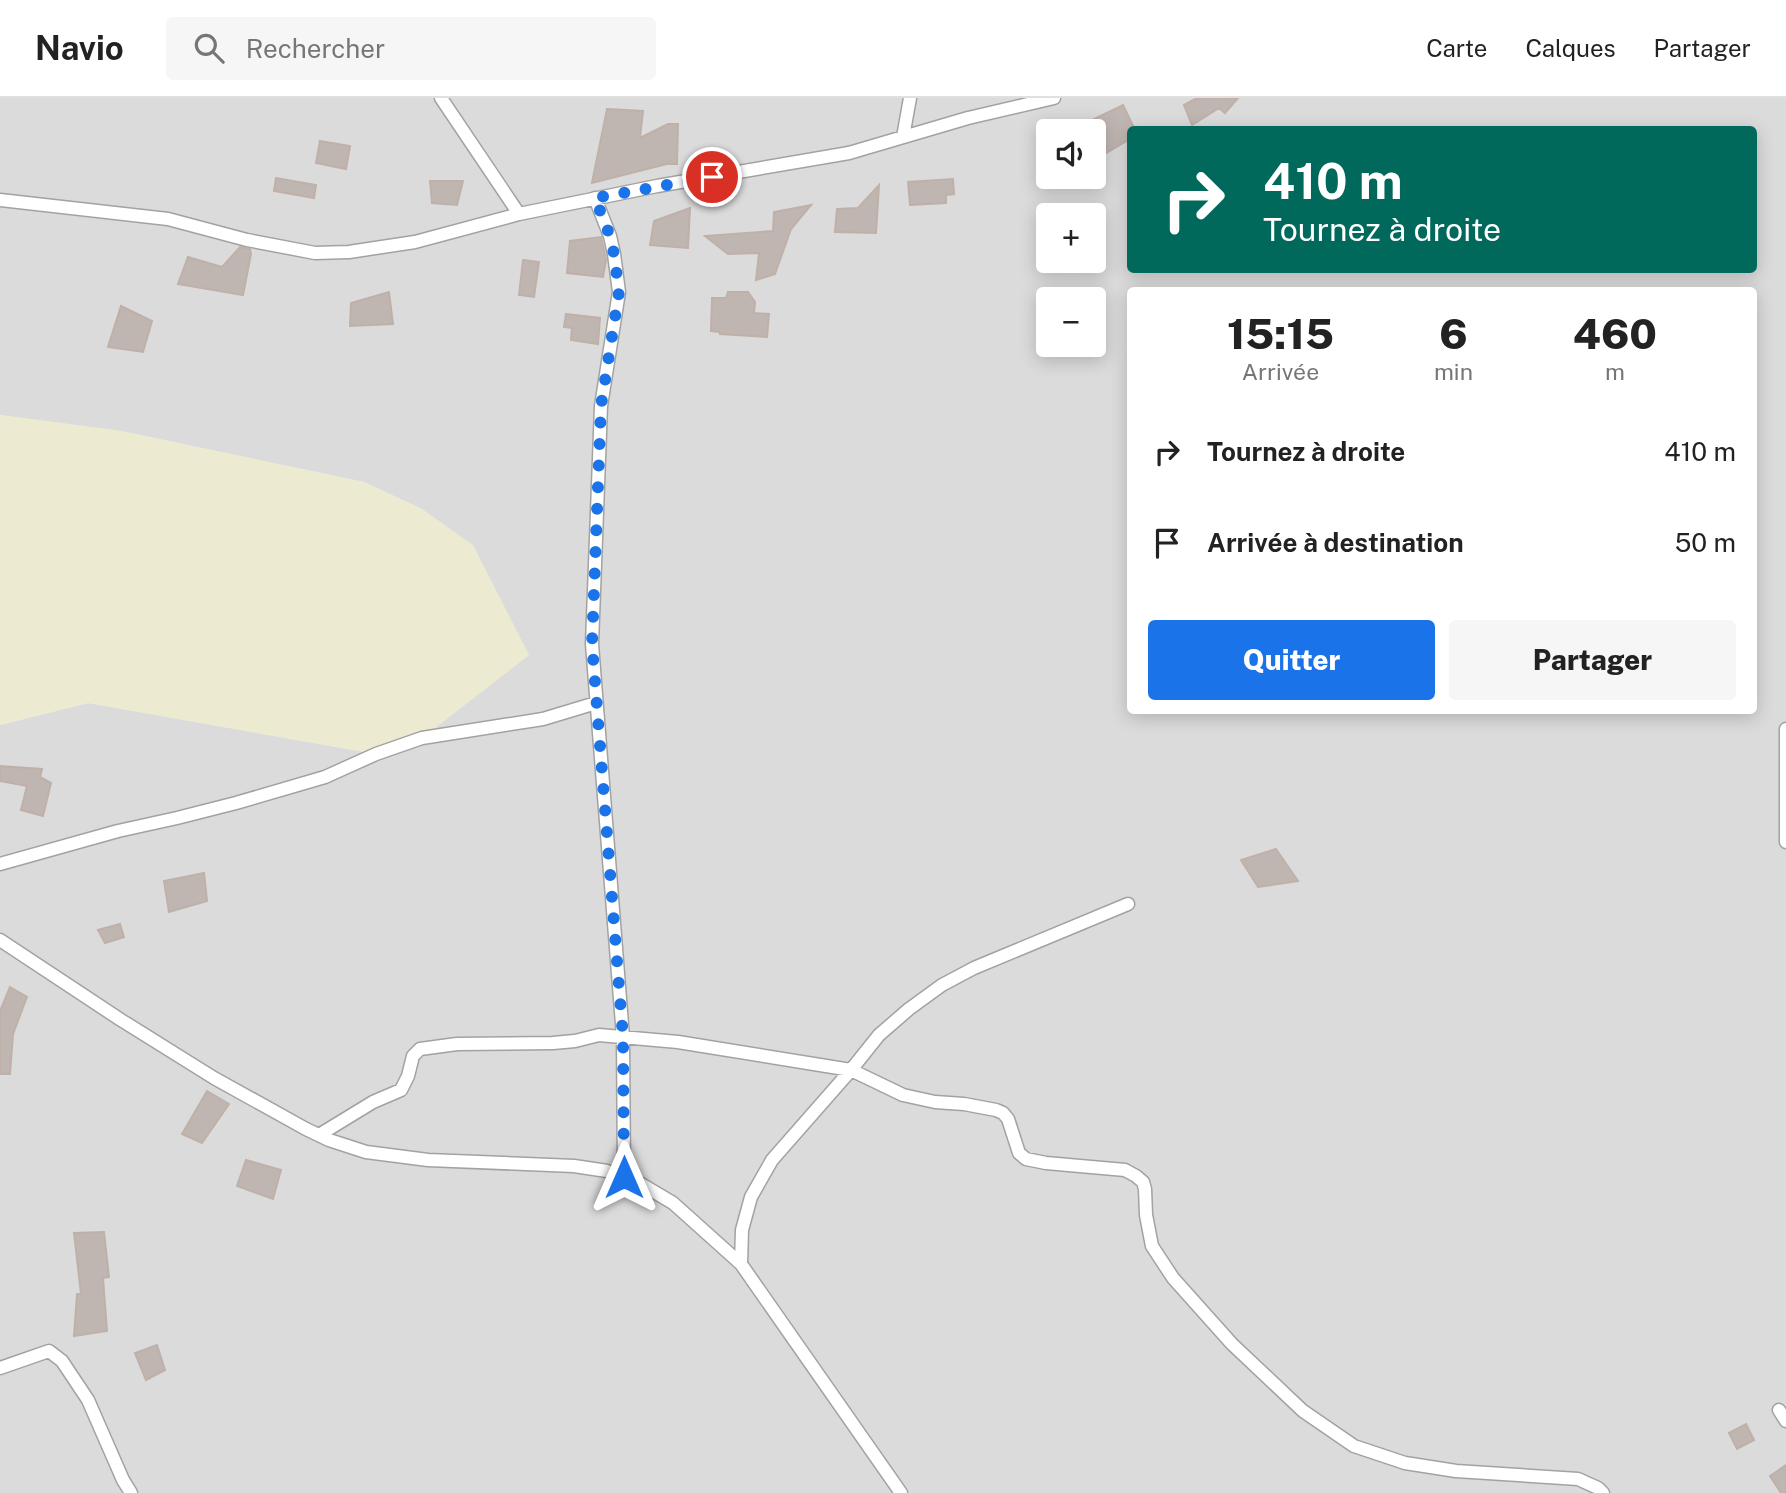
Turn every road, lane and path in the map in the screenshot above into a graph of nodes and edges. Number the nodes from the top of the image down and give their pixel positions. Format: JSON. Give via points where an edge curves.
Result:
{"nodes":[{"id":1,"x":441,"y":98,"type":"edge"},
{"id":2,"x":910,"y":98,"type":"edge"},
{"id":3,"x":1054,"y":98,"type":"edge"},
{"id":4,"x":903,"y":137,"type":"junction"},
{"id":5,"x":595,"y":198,"type":"junction"},
{"id":6,"x":0,"y":200,"type":"edge"},
{"id":7,"x":519,"y":214,"type":"junction"},
{"id":8,"x":596,"y":703,"type":"junction"},
{"id":9,"x":1786,"y":729,"type":"edge"},
{"id":10,"x":1786,"y":842,"type":"edge"},
{"id":11,"x":0,"y":864,"type":"edge"},
{"id":12,"x":1128,"y":904,"type":"dead end"},
{"id":13,"x":0,"y":940,"type":"edge"},
{"id":14,"x":623,"y":1037,"type":"junction"},
{"id":15,"x":851,"y":1070,"type":"junction"},
{"id":16,"x":319,"y":1135,"type":"junction"},
{"id":17,"x":624,"y":1177,"type":"junction"},
{"id":18,"x":741,"y":1264,"type":"junction"},
{"id":19,"x":0,"y":1368,"type":"edge"},
{"id":20,"x":1779,"y":1410,"type":"dead end"},
{"id":21,"x":1786,"y":1422,"type":"edge"},
{"id":22,"x":131,"y":1493,"type":"edge"},
{"id":23,"x":901,"y":1493,"type":"edge"},
{"id":24,"x":1603,"y":1493,"type":"edge"}],
"edges":[{"from":1,"to":7,"type":"street"},
{"from":2,"to":4,"type":"street"},
{"from":3,"to":4,"type":"street"},
{"from":4,"to":5,"type":"street","via":[[849,153]]},
{"from":5,"to":7,"type":"street"},
{"from":5,"to":8,"type":"street","via":[[610,236],[619,292],[601,406],[592,644]]},
{"from":6,"to":7,"type":"street","via":[[168,219],[316,253],[415,242]]},
{"from":8,"to":11,"type":"street","via":[[543,719],[422,738],[325,777]]},
{"from":8,"to":14,"type":"street"},
{"from":9,"to":10,"type":"street"},
{"from":12,"to":15,"type":"street","via":[[942,985],[879,1035]]},
{"from":13,"to":16,"type":"street","via":[[214,1078]]},
{"from":14,"to":15,"type":"street","via":[[678,1041]]},
{"from":14,"to":16,"type":"street","via":[[419,1049],[401,1090]]},
{"from":14,"to":17,"type":"street"},
{"from":15,"to":18,"type":"street","via":[[772,1160],[751,1197],[742,1230]]},
{"from":15,"to":24,"type":"street","via":[[902,1096],[1003,1113],[1019,1153],[1026,1159],[1136,1175],[1146,1189],[1152,1246],[1173,1279],[1233,1345],[1303,1411],[1354,1446],[1405,1463],[1443,1469],[1578,1479]]},
{"from":16,"to":17,"type":"street","via":[[366,1152],[428,1160],[574,1166]]},
{"from":17,"to":18,"type":"street","via":[[673,1203]]},
{"from":18,"to":23,"type":"street"},
{"from":19,"to":22,"type":"street","via":[[48,1351],[62,1361],[89,1400]]},
{"from":20,"to":21,"type":"street"}]}
